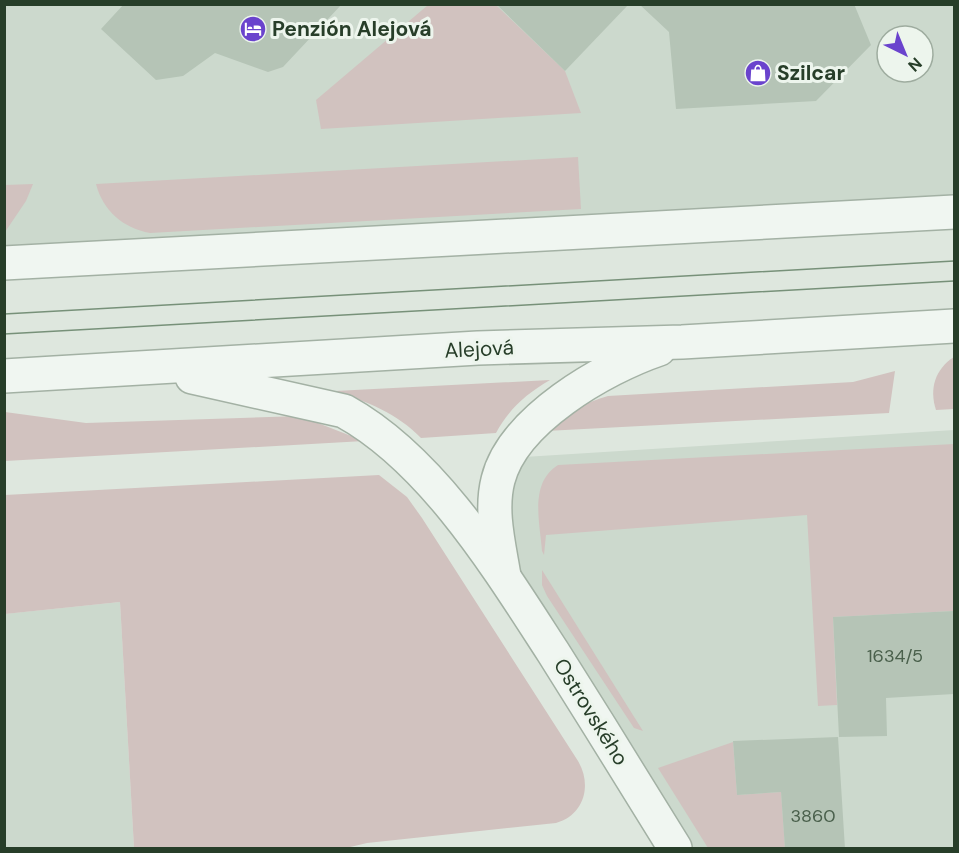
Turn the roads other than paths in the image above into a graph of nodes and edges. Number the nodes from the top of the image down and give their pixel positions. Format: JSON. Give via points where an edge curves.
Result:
{"nodes":[{"id":1,"x":954,"y":212,"type":"edge"},
{"id":2,"x":4,"y":263,"type":"edge"},
{"id":3,"x":954,"y":326,"type":"edge"},
{"id":4,"x":682,"y":342,"type":"junction"},
{"id":5,"x":157,"y":369,"type":"junction"},
{"id":6,"x":4,"y":376,"type":"edge"},
{"id":7,"x":504,"y":578,"type":"junction"},
{"id":8,"x":675,"y":849,"type":"edge"}],
"edges":[{"from":1,"to":2,"type":"street"},
{"from":3,"to":4,"type":"street","name":"Alejová"},
{"from":4,"to":5,"type":"street","name":"Alejová","via":[[478,348]]},
{"from":4,"to":7,"type":"street","via":[[646,353],[565,398],[514,444],[498,480],[495,502]]},
{"from":5,"to":6,"type":"street","name":"Alejová"},
{"from":5,"to":7,"type":"street","name":"Ostrovského","via":[[344,411],[367,424],[414,464]]},
{"from":7,"to":8,"type":"street","name":"Ostrovského"}]}
